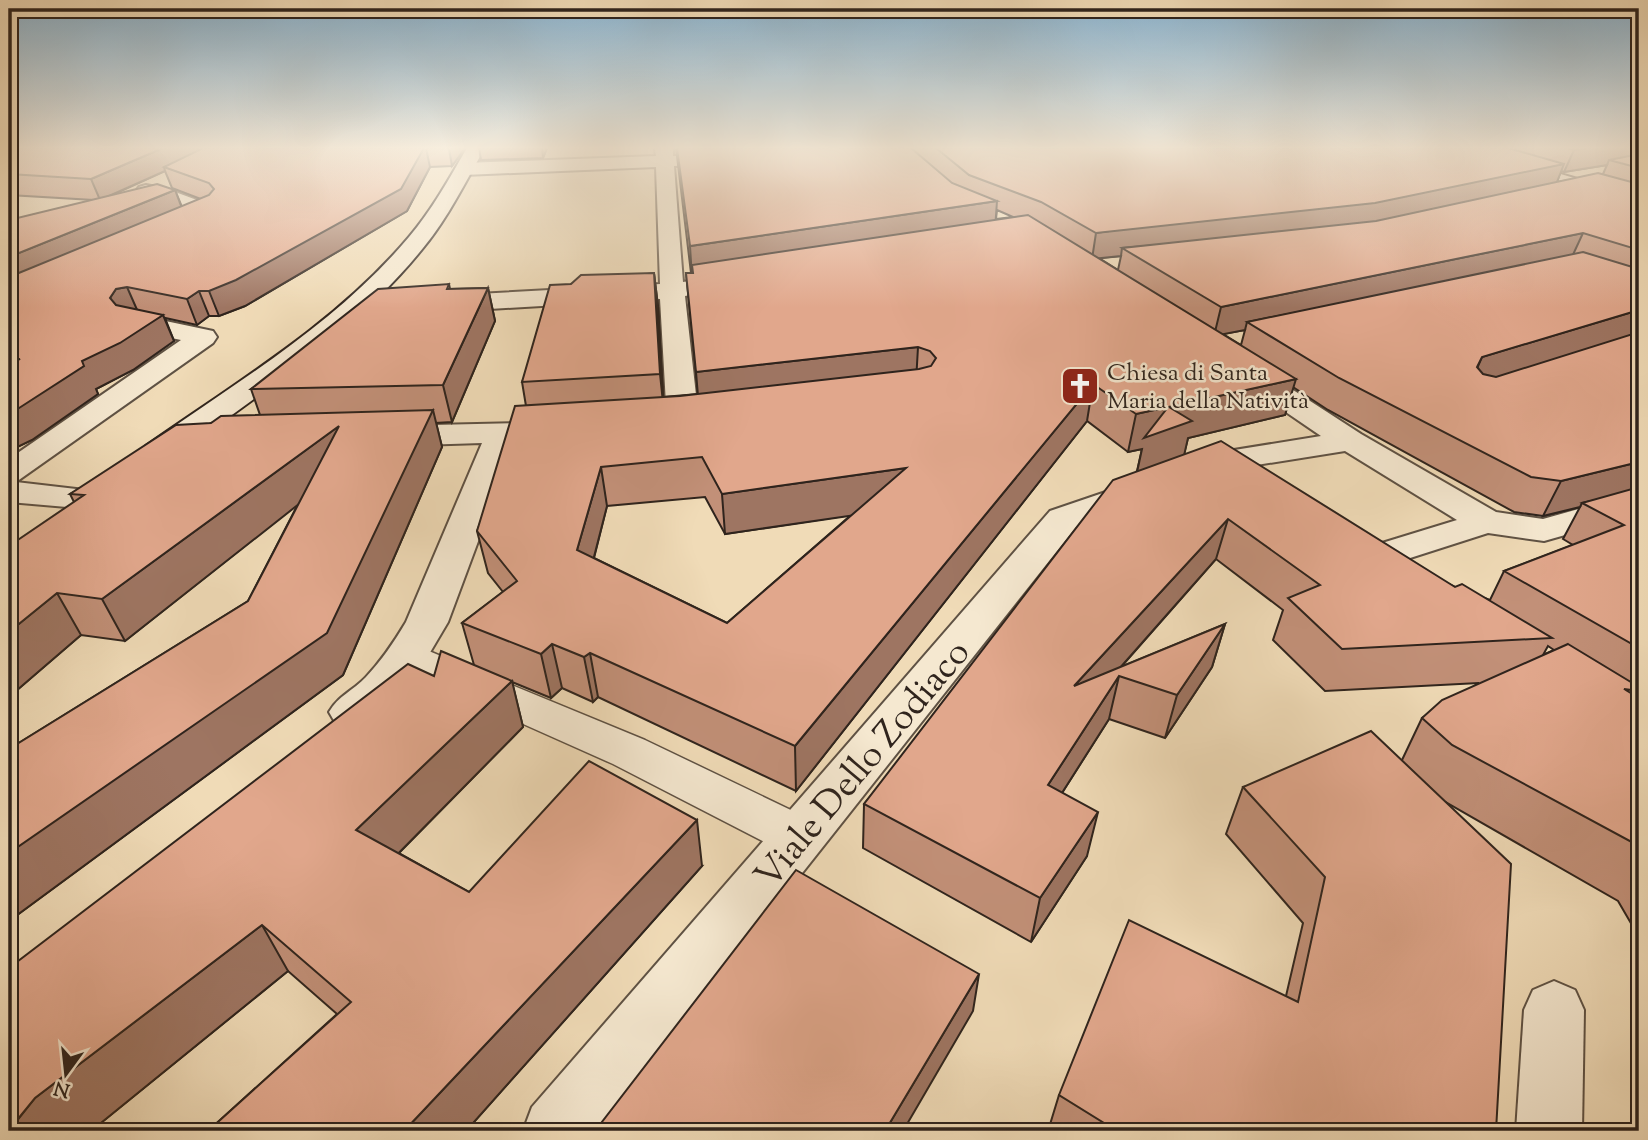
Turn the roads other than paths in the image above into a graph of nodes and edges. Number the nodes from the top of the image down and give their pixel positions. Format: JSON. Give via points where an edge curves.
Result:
{"nodes":[{"id":1,"x":182,"y":201,"type":"edge"},
{"id":2,"x":445,"y":201,"type":"edge"},
{"id":3,"x":667,"y":201,"type":"edge"},
{"id":4,"x":159,"y":233,"type":"edge"},
{"id":5,"x":754,"y":278,"type":"edge"},
{"id":6,"x":672,"y":291,"type":"junction"},
{"id":7,"x":413,"y":306,"type":"edge"},
{"id":8,"x":386,"y":307,"type":"edge"},
{"id":9,"x":351,"y":309,"type":"junction"},
{"id":10,"x":137,"y":323,"type":"edge"},
{"id":11,"x":1222,"y":356,"type":"edge"},
{"id":12,"x":683,"y":421,"type":"edge"},
{"id":13,"x":558,"y":430,"type":"edge"},
{"id":14,"x":502,"y":433,"type":"junction"},
{"id":15,"x":353,"y":437,"type":"edge"},
{"id":16,"x":230,"y":439,"type":"edge"},
{"id":17,"x":177,"y":441,"type":"junction"},
{"id":18,"x":1350,"y":441,"type":"junction"},
{"id":19,"x":1215,"y":462,"type":"junction"},
{"id":20,"x":9,"y":474,"type":"edge"},
{"id":21,"x":112,"y":484,"type":"junction"},
{"id":22,"x":1259,"y":490,"type":"edge"},
{"id":23,"x":9,"y":492,"type":"edge"},
{"id":24,"x":1639,"y":503,"type":"edge"},
{"id":25,"x":55,"y":522,"type":"edge"},
{"id":26,"x":1486,"y":522,"type":"junction"},
{"id":27,"x":1416,"y":588,"type":"edge"},
{"id":28,"x":407,"y":656,"type":"junction"},
{"id":29,"x":315,"y":740,"type":"edge"},
{"id":30,"x":800,"y":837,"type":"junction"},
{"id":31,"x":1554,"y":1010,"type":"dead end"},
{"id":32,"x":556,"y":1131,"type":"edge"},
{"id":33,"x":1549,"y":1131,"type":"edge"}],
"edges":[{"from":1,"to":4,"type":"street","via":[[209,211]]},
{"from":2,"to":9,"type":"street","via":[[421,236]]},
{"from":3,"to":6,"type":"street"},
{"from":5,"to":6,"type":"street"},
{"from":6,"to":7,"type":"street"},
{"from":6,"to":12,"type":"street"},
{"from":8,"to":9,"type":"street"},
{"from":9,"to":17,"type":"street"},
{"from":10,"to":20,"type":"street","via":[[204,337]]},
{"from":11,"to":18,"type":"street"},
{"from":13,"to":14,"type":"street"},
{"from":14,"to":15,"type":"street"},
{"from":14,"to":28,"type":"street","via":[[427,622]]},
{"from":16,"to":17,"type":"street"},
{"from":17,"to":21,"type":"street"},
{"from":18,"to":19,"type":"street","name":"Viale Dello Zodiaco"},
{"from":18,"to":26,"type":"street"},
{"from":19,"to":22,"type":"street"},
{"from":19,"to":30,"type":"street","name":"Viale Dello Zodiaco","via":[[1063,519]]},
{"from":21,"to":23,"type":"street"},
{"from":21,"to":25,"type":"street"},
{"from":24,"to":26,"type":"street","via":[[1544,530]]},
{"from":26,"to":27,"type":"street","via":[[1358,552]]},
{"from":28,"to":29,"type":"street","via":[[380,690]]},
{"from":28,"to":30,"type":"street","via":[[629,752]]},
{"from":30,"to":32,"type":"street","name":"Viale Dello Zodiaco"},
{"from":31,"to":33,"type":"street"}]}
